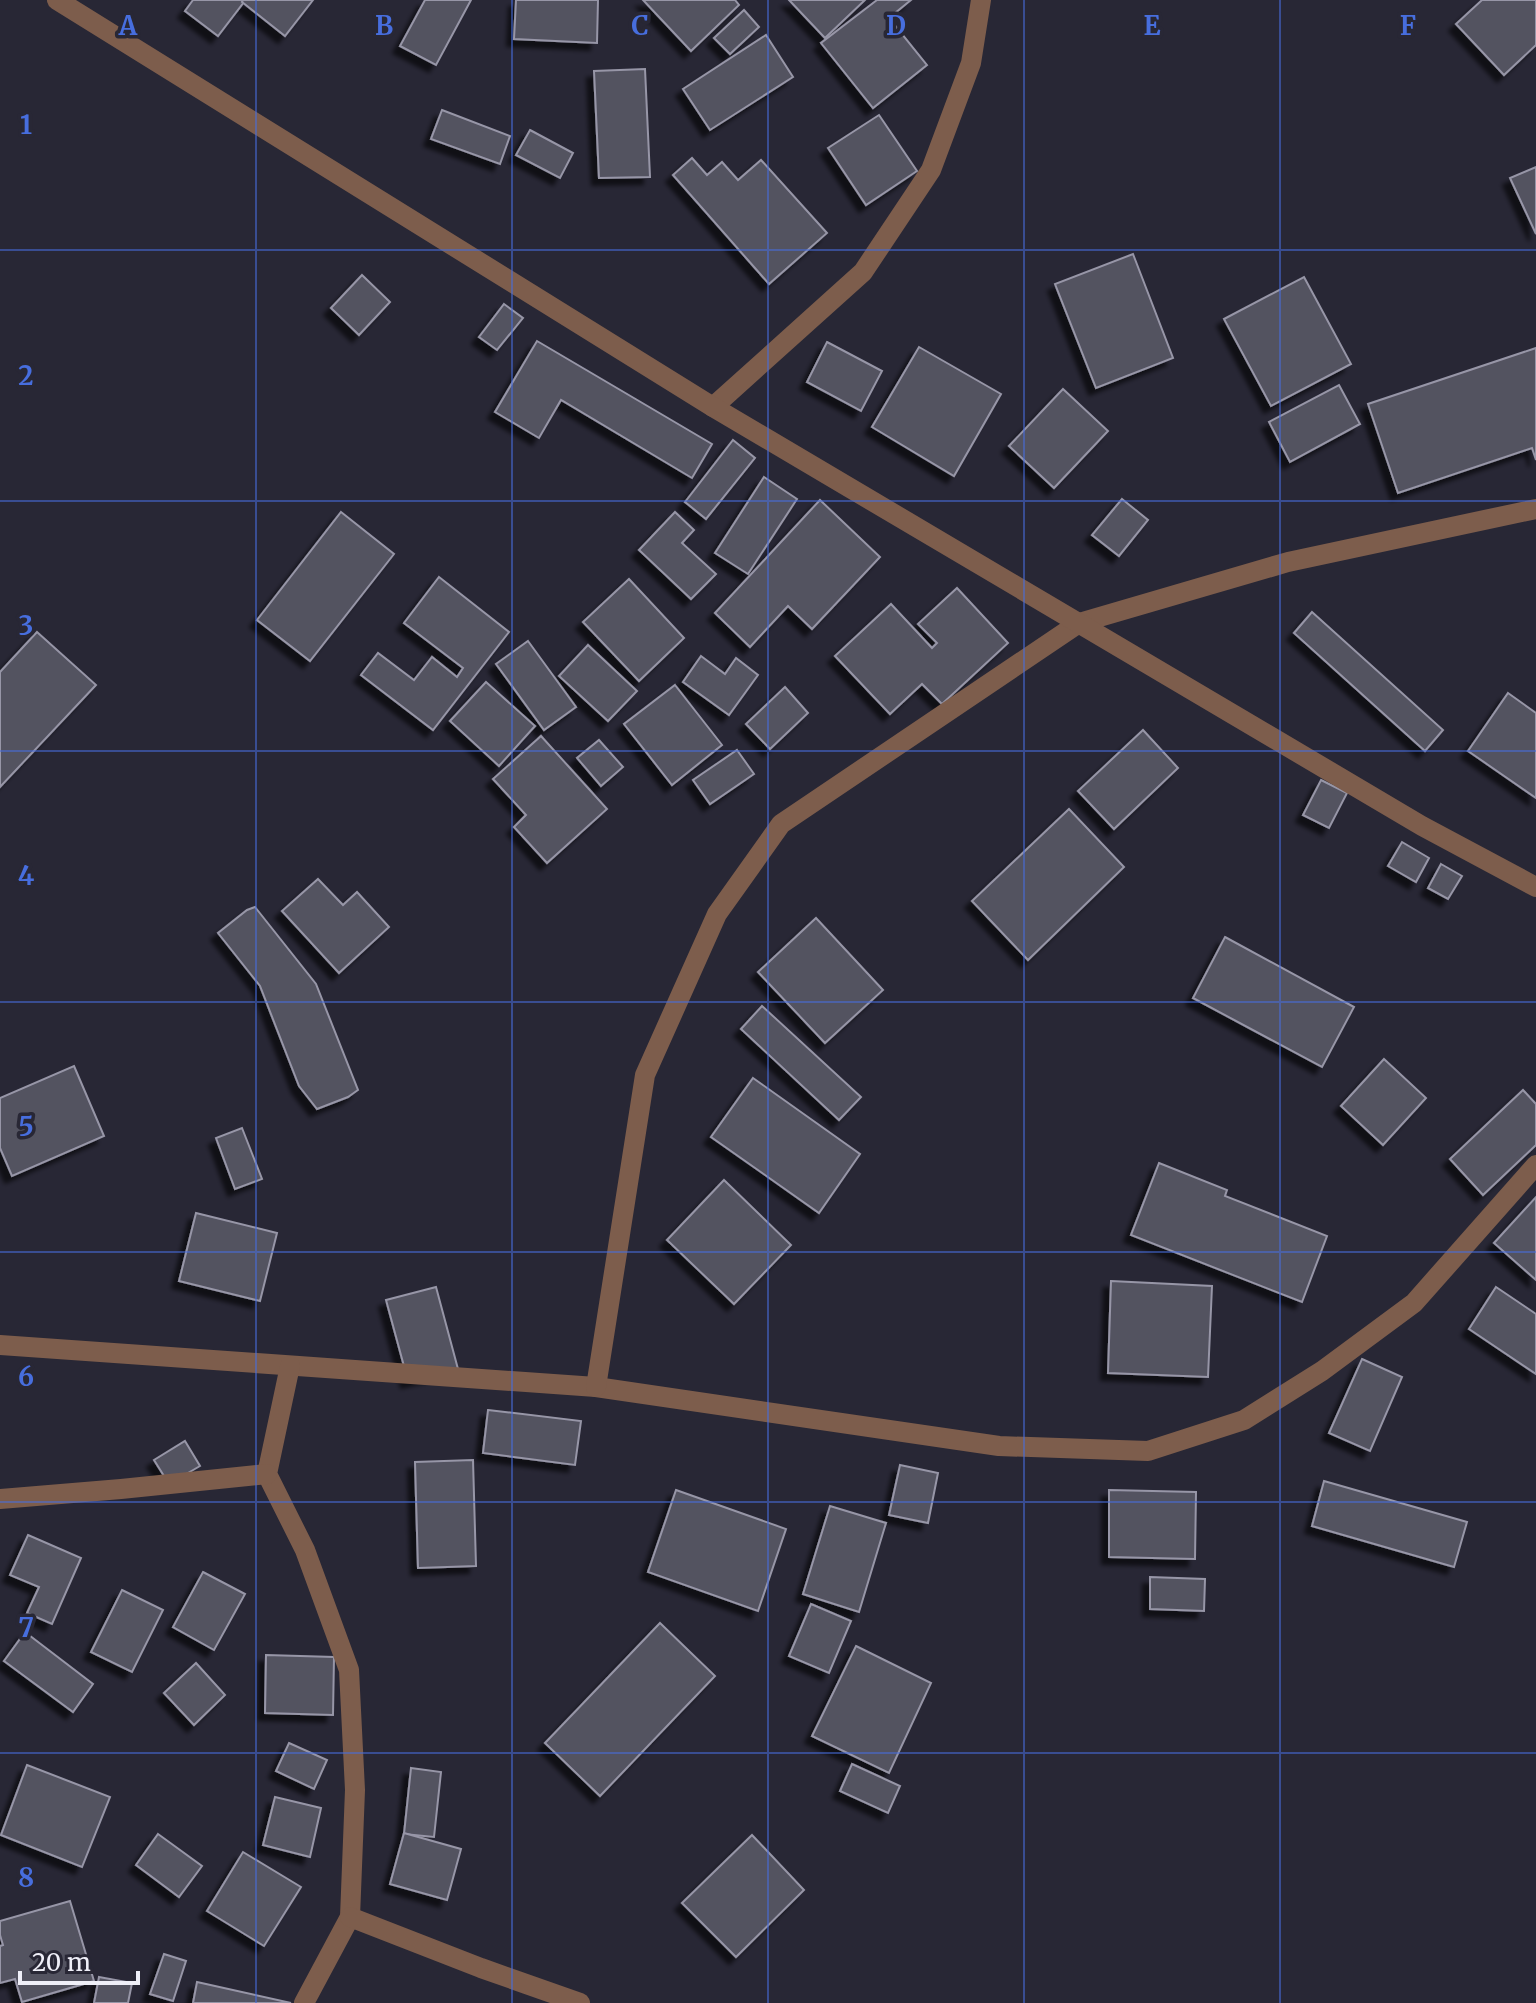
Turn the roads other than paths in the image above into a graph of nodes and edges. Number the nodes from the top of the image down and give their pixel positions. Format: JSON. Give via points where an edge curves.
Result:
{"nodes":[{"id":1,"x":57,"y":0,"type":"edge"},
{"id":2,"x":981,"y":0,"type":"edge"},
{"id":3,"x":713,"y":407,"type":"junction"},
{"id":4,"x":1536,"y":509,"type":"edge"},
{"id":5,"x":1079,"y":623,"type":"junction"},
{"id":6,"x":1536,"y":887,"type":"edge"},
{"id":7,"x":1536,"y":1165,"type":"edge"},
{"id":8,"x":0,"y":1345,"type":"edge"},
{"id":9,"x":290,"y":1366,"type":"junction"},
{"id":10,"x":596,"y":1387,"type":"junction"},
{"id":11,"x":267,"y":1474,"type":"junction"},
{"id":12,"x":0,"y":1499,"type":"edge"},
{"id":13,"x":350,"y":1917,"type":"junction"},
{"id":14,"x":304,"y":2003,"type":"edge"},
{"id":15,"x":580,"y":2003,"type":"edge"}],
"edges":[{"from":1,"to":3,"type":"street"},
{"from":2,"to":3,"type":"street","via":[[971,63],[931,170],[863,272]]},
{"from":3,"to":5,"type":"street"},
{"from":4,"to":5,"type":"street","via":[[1288,562]]},
{"from":5,"to":6,"type":"street","via":[[1422,826]]},
{"from":5,"to":10,"type":"street","via":[[781,824],[717,914],[645,1075]]},
{"from":7,"to":10,"type":"street","via":[[1414,1303],[1322,1371],[1244,1420],[1148,1451],[999,1446]]},
{"from":8,"to":9,"type":"street"},
{"from":9,"to":10,"type":"street"},
{"from":9,"to":11,"type":"street"},
{"from":11,"to":12,"type":"street"},
{"from":11,"to":13,"type":"street","via":[[305,1550],[349,1670],[355,1790]]},
{"from":13,"to":14,"type":"street"},
{"from":13,"to":15,"type":"street"}]}
